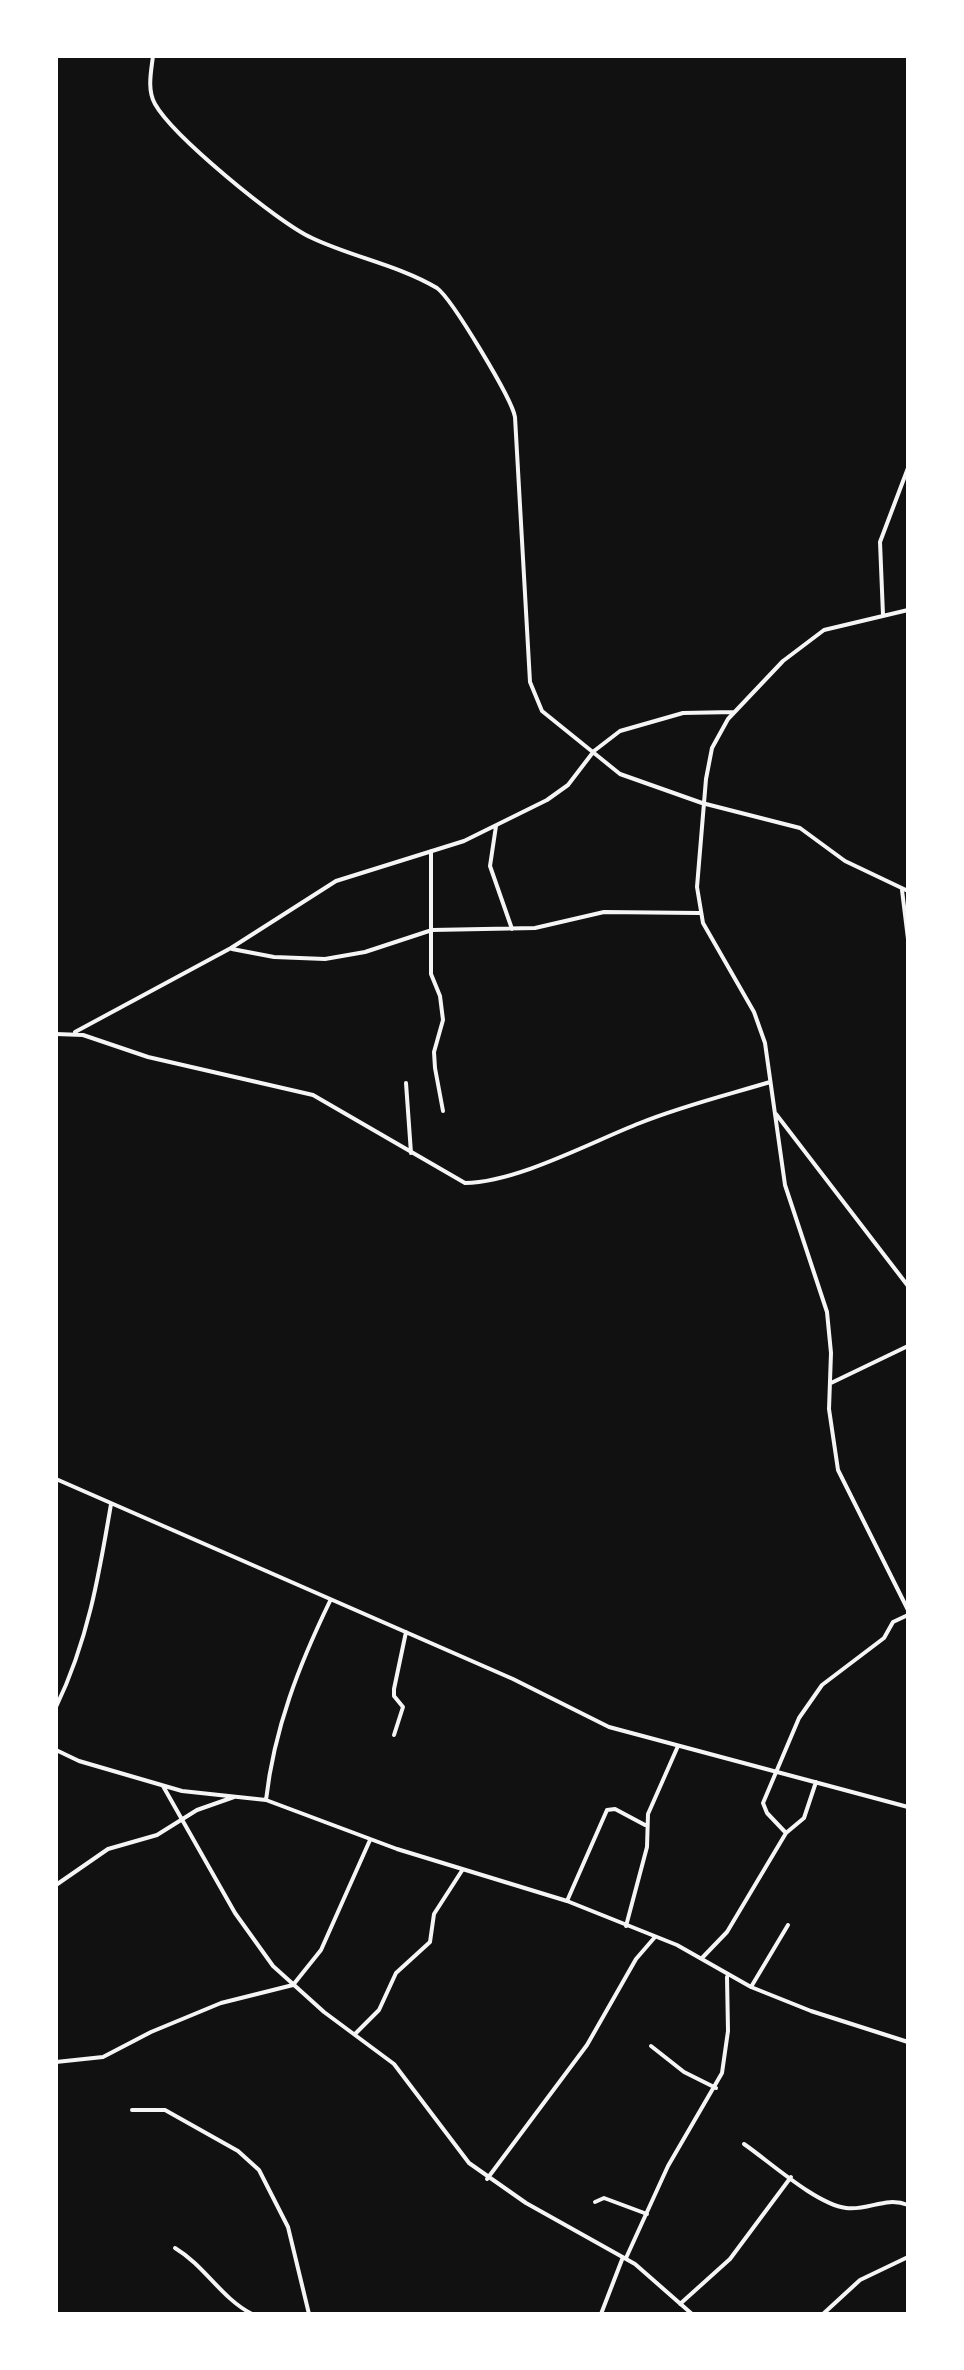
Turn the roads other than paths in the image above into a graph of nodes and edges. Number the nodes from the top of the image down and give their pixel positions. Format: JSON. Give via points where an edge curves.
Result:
{"nodes":[{"id":1,"x":153,"y":56,"type":"edge"},
{"id":2,"x":908,"y":468,"type":"edge"},
{"id":3,"x":908,"y":610,"type":"edge"},
{"id":4,"x":883,"y":615,"type":"junction"},
{"id":5,"x":734,"y":712,"type":"junction"},
{"id":6,"x":594,"y":751,"type":"junction"},
{"id":7,"x":702,"y":803,"type":"junction"},
{"id":8,"x":496,"y":826,"type":"junction"},
{"id":9,"x":431,"y":851,"type":"junction"},
{"id":10,"x":905,"y":890,"type":"edge"},
{"id":11,"x":699,"y":913,"type":"junction"},
{"id":12,"x":512,"y":929,"type":"junction"},
{"id":13,"x":432,"y":930,"type":"junction"},
{"id":14,"x":908,"y":939,"type":"edge"},
{"id":15,"x":231,"y":948,"type":"junction"},
{"id":16,"x":73,"y":1033,"type":"junction"},
{"id":17,"x":56,"y":1034,"type":"edge"},
{"id":18,"x":770,"y":1082,"type":"junction"},
{"id":19,"x":406,"y":1083,"type":"dead end"},
{"id":20,"x":773,"y":1110,"type":"junction"},
{"id":21,"x":443,"y":1111,"type":"dead end"},
{"id":22,"x":411,"y":1153,"type":"junction"},
{"id":23,"x":908,"y":1286,"type":"edge"},
{"id":24,"x":908,"y":1346,"type":"edge"},
{"id":25,"x":831,"y":1383,"type":"junction"},
{"id":26,"x":56,"y":1479,"type":"edge"},
{"id":27,"x":111,"y":1504,"type":"junction"},
{"id":28,"x":330,"y":1601,"type":"junction"},
{"id":29,"x":908,"y":1612,"type":"edge"},
{"id":30,"x":406,"y":1632,"type":"junction"},
{"id":31,"x":56,"y":1707,"type":"edge"},
{"id":32,"x":394,"y":1735,"type":"dead end"},
{"id":33,"x":678,"y":1746,"type":"junction"},
{"id":34,"x":56,"y":1750,"type":"edge"},
{"id":35,"x":779,"y":1771,"type":"junction"},
{"id":36,"x":816,"y":1782,"type":"junction"},
{"id":37,"x":163,"y":1786,"type":"junction"},
{"id":38,"x":240,"y":1796,"type":"junction"},
{"id":39,"x":266,"y":1800,"type":"junction"},
{"id":40,"x":908,"y":1807,"type":"edge"},
{"id":41,"x":183,"y":1820,"type":"junction"},
{"id":42,"x":645,"y":1825,"type":"junction"},
{"id":43,"x":786,"y":1833,"type":"junction"},
{"id":44,"x":370,"y":1840,"type":"junction"},
{"id":45,"x":463,"y":1869,"type":"junction"},
{"id":46,"x":56,"y":1885,"type":"edge"},
{"id":47,"x":567,"y":1901,"type":"junction"},
{"id":48,"x":788,"y":1925,"type":"dead end"},
{"id":49,"x":626,"y":1926,"type":"junction"},
{"id":50,"x":655,"y":1937,"type":"junction"},
{"id":51,"x":702,"y":1958,"type":"junction"},
{"id":52,"x":727,"y":1977,"type":"junction"},
{"id":53,"x":293,"y":1985,"type":"junction"},
{"id":54,"x":751,"y":1987,"type":"junction"},
{"id":55,"x":355,"y":2034,"type":"junction"},
{"id":56,"x":908,"y":2042,"type":"edge"},
{"id":57,"x":651,"y":2046,"type":"dead end"},
{"id":58,"x":56,"y":2062,"type":"edge"},
{"id":59,"x":716,"y":2088,"type":"junction"},
{"id":60,"x":132,"y":2110,"type":"dead end"},
{"id":61,"x":744,"y":2144,"type":"dead end"},
{"id":62,"x":791,"y":2177,"type":"junction"},
{"id":63,"x":487,"y":2179,"type":"junction"},
{"id":64,"x":595,"y":2202,"type":"dead end"},
{"id":65,"x":908,"y":2205,"type":"edge"},
{"id":66,"x":647,"y":2214,"type":"junction"},
{"id":67,"x":175,"y":2248,"type":"dead end"},
{"id":68,"x":908,"y":2257,"type":"edge"},
{"id":69,"x":624,"y":2258,"type":"junction"},
{"id":70,"x":680,"y":2304,"type":"junction"},
{"id":71,"x":252,"y":2314,"type":"edge"},
{"id":72,"x":309,"y":2314,"type":"edge"},
{"id":73,"x":601,"y":2314,"type":"edge"},
{"id":74,"x":692,"y":2314,"type":"edge"},
{"id":75,"x":823,"y":2314,"type":"edge"}],
"edges":[{"from":1,"to":6,"type":"street","via":[[151,95],[160,112],[255,201],[308,237],[426,282],[454,306],[513,406],[533,694],[542,711]]},
{"from":2,"to":4,"type":"street","via":[[880,542]]},
{"from":3,"to":4,"type":"street"},
{"from":4,"to":5,"type":"street","via":[[841,623],[810,638]]},
{"from":5,"to":6,"type":"street","via":[[658,718],[620,731]]},
{"from":5,"to":7,"type":"street","via":[[712,748]]},
{"from":6,"to":7,"type":"street","via":[[623,775]]},
{"from":6,"to":8,"type":"street","via":[[559,792]]},
{"from":7,"to":10,"type":"street","via":[[800,828],[845,861]]},
{"from":7,"to":11,"type":"street"},
{"from":8,"to":9,"type":"street"},
{"from":8,"to":12,"type":"street","via":[[490,866]]},
{"from":9,"to":13,"type":"street"},
{"from":9,"to":15,"type":"street","via":[[336,881]]},
{"from":10,"to":14,"type":"street"},
{"from":11,"to":12,"type":"street","via":[[604,912]]},
{"from":11,"to":18,"type":"street","via":[[754,1012]]},
{"from":12,"to":13,"type":"street"},
{"from":13,"to":15,"type":"street","via":[[325,959]]},
{"from":13,"to":21,"type":"street","via":[[431,974],[443,1020],[434,1052]]},
{"from":15,"to":16,"type":"street"},
{"from":16,"to":17,"type":"street"},
{"from":16,"to":22,"type":"street","via":[[148,1057],[313,1095]]},
{"from":18,"to":20,"type":"street"},
{"from":18,"to":22,"type":"street","via":[[483,1181],[459,1181]]},
{"from":19,"to":22,"type":"street"},
{"from":20,"to":23,"type":"street"},
{"from":20,"to":25,"type":"street","via":[[785,1185],[827,1312]]},
{"from":24,"to":25,"type":"street"},
{"from":25,"to":29,"type":"street","via":[[832,1438],[840,1477]]},
{"from":26,"to":27,"type":"street"},
{"from":27,"to":28,"type":"street"},
{"from":27,"to":31,"type":"street","via":[[88,1629]]},
{"from":28,"to":30,"type":"street"},
{"from":28,"to":39,"type":"street","via":[[292,1684]]},
{"from":29,"to":35,"type":"street","via":[[893,1622],[884,1638],[822,1685],[799,1718]]},
{"from":30,"to":32,"type":"street","via":[[394,1689],[403,1707]]},
{"from":30,"to":33,"type":"street","via":[[609,1727]]},
{"from":33,"to":35,"type":"street"},
{"from":33,"to":42,"type":"street"},
{"from":34,"to":37,"type":"street"},
{"from":35,"to":36,"type":"street"},
{"from":35,"to":43,"type":"street","via":[[763,1805]]},
{"from":36,"to":40,"type":"street"},
{"from":36,"to":43,"type":"street","via":[[804,1818]]},
{"from":37,"to":38,"type":"street"},
{"from":37,"to":41,"type":"street"},
{"from":38,"to":39,"type":"street"},
{"from":38,"to":41,"type":"street"},
{"from":39,"to":44,"type":"street"},
{"from":41,"to":46,"type":"street","via":[[157,1835],[108,1849]]},
{"from":41,"to":53,"type":"street","via":[[244,1928]]},
{"from":42,"to":47,"type":"street","via":[[607,1810]]},
{"from":42,"to":49,"type":"street","via":[[647,1847]]},
{"from":43,"to":51,"type":"street","via":[[727,1932]]},
{"from":44,"to":45,"type":"street"},
{"from":44,"to":53,"type":"street","via":[[321,1950]]},
{"from":45,"to":47,"type":"street"},
{"from":45,"to":55,"type":"street","via":[[434,1914],[430,1942],[396,1973],[379,2010]]},
{"from":47,"to":49,"type":"street"},
{"from":48,"to":54,"type":"street"},
{"from":49,"to":50,"type":"street"},
{"from":50,"to":51,"type":"street"},
{"from":50,"to":63,"type":"street","via":[[636,1959],[597,2031]]},
{"from":51,"to":52,"type":"street"},
{"from":52,"to":54,"type":"street"},
{"from":52,"to":59,"type":"street","via":[[726,2050]]},
{"from":53,"to":55,"type":"street"},
{"from":53,"to":58,"type":"street","via":[[221,2003],[103,2057]]},
{"from":54,"to":56,"type":"street"},
{"from":55,"to":63,"type":"street","via":[[394,2064]]},
{"from":57,"to":59,"type":"street"},
{"from":59,"to":66,"type":"street","via":[[668,2166]]},
{"from":60,"to":72,"type":"street","via":[[165,2110],[238,2151],[259,2170],[288,2227]]},
{"from":61,"to":62,"type":"street"},
{"from":62,"to":65,"type":"street","via":[[836,2206],[861,2209],[889,2200]]},
{"from":62,"to":70,"type":"street","via":[[730,2259]]},
{"from":63,"to":69,"type":"street"},
{"from":64,"to":66,"type":"street","via":[[602,2198]]},
{"from":66,"to":69,"type":"street"},
{"from":67,"to":71,"type":"street"},
{"from":68,"to":75,"type":"street","via":[[860,2280]]},
{"from":69,"to":70,"type":"street"},
{"from":69,"to":73,"type":"street"},
{"from":70,"to":74,"type":"street"}]}
